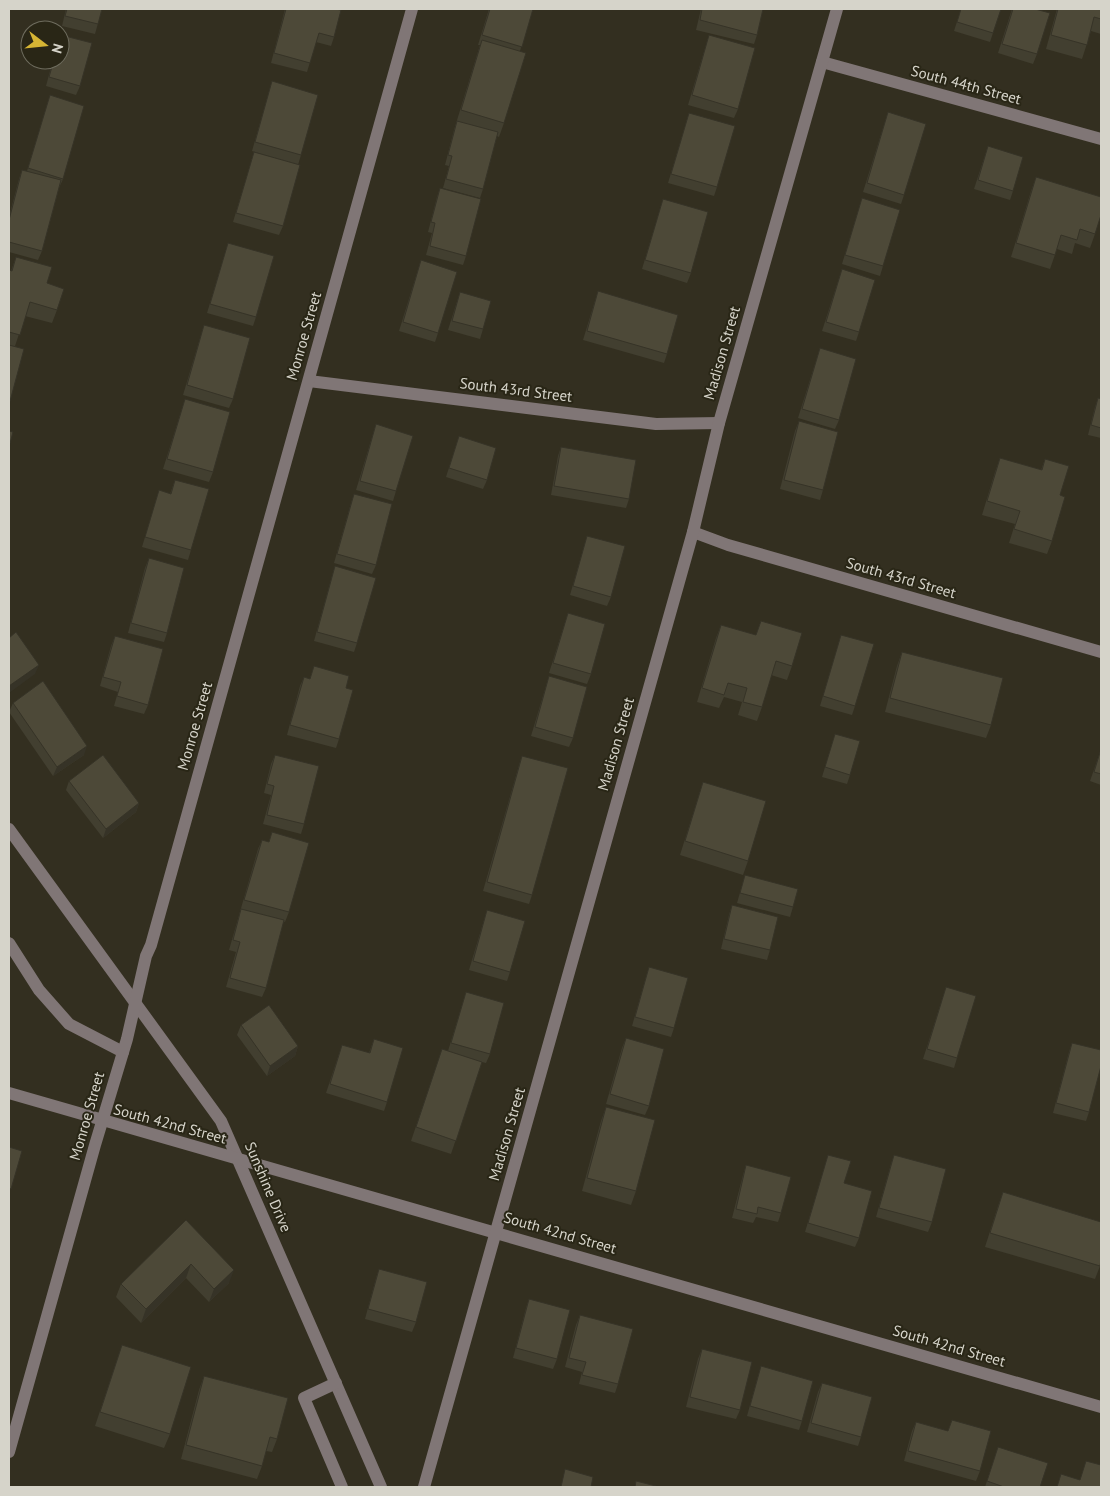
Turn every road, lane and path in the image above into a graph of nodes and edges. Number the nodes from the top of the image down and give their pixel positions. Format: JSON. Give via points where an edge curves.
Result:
{"nodes":[{"id":1,"x":412,"y":9,"type":"edge"},
{"id":2,"x":837,"y":9,"type":"edge"},
{"id":3,"x":822,"y":62,"type":"junction"},
{"id":4,"x":1101,"y":140,"type":"edge"},
{"id":5,"x":309,"y":381,"type":"junction"},
{"id":6,"x":719,"y":423,"type":"junction"},
{"id":7,"x":693,"y":532,"type":"junction"},
{"id":8,"x":1101,"y":652,"type":"edge"},
{"id":9,"x":9,"y":829,"type":"edge"},
{"id":10,"x":9,"y":944,"type":"edge"},
{"id":11,"x":135,"y":1001,"type":"junction"},
{"id":12,"x":123,"y":1052,"type":"junction"},
{"id":13,"x":9,"y":1094,"type":"edge"},
{"id":14,"x":102,"y":1122,"type":"junction"},
{"id":15,"x":239,"y":1160,"type":"junction"},
{"id":16,"x":496,"y":1232,"type":"junction"},
{"id":17,"x":336,"y":1383,"type":"junction"},
{"id":18,"x":1101,"y":1407,"type":"edge"},
{"id":19,"x":9,"y":1452,"type":"edge"},
{"id":20,"x":342,"y":1487,"type":"edge"},
{"id":21,"x":380,"y":1487,"type":"edge"},
{"id":22,"x":424,"y":1487,"type":"edge"}],
"edges":[{"from":1,"to":5,"type":"street","name":"Monroe Street"},
{"from":2,"to":3,"type":"street","name":"Madison Street"},
{"from":3,"to":4,"type":"street","name":"South 44th Street"},
{"from":3,"to":6,"type":"street","name":"Madison Street"},
{"from":5,"to":6,"type":"street","name":"South 43rd Street","via":[[656,424]]},
{"from":5,"to":11,"type":"street","name":"Monroe Street"},
{"from":6,"to":7,"type":"street","name":"Madison Street"},
{"from":7,"to":8,"type":"street","name":"South 43rd Street","via":[[728,545]]},
{"from":7,"to":16,"type":"street","name":"Madison Street"},
{"from":9,"to":11,"type":"street","name":"Sunshine Drive"},
{"from":10,"to":12,"type":"street","via":[[39,990],[69,1024]]},
{"from":11,"to":12,"type":"street","name":"Monroe Street"},
{"from":11,"to":15,"type":"street","name":"Sunshine Drive","via":[[154,1032],[201,1090],[221,1121]]},
{"from":12,"to":14,"type":"street","name":"Monroe Street"},
{"from":13,"to":14,"type":"street","name":"South 42nd Street"},
{"from":14,"to":15,"type":"street","name":"South 42nd Street"},
{"from":14,"to":19,"type":"street","name":"Monroe Street"},
{"from":15,"to":16,"type":"street","name":"South 42nd Street"},
{"from":15,"to":17,"type":"street","name":"Sunshine Drive"},
{"from":16,"to":18,"type":"street","name":"South 42nd Street"},
{"from":16,"to":22,"type":"street","name":"Madison Street"},
{"from":17,"to":20,"type":"street","via":[[304,1398]]},
{"from":17,"to":21,"type":"street","name":"Sunshine Drive"}]}
